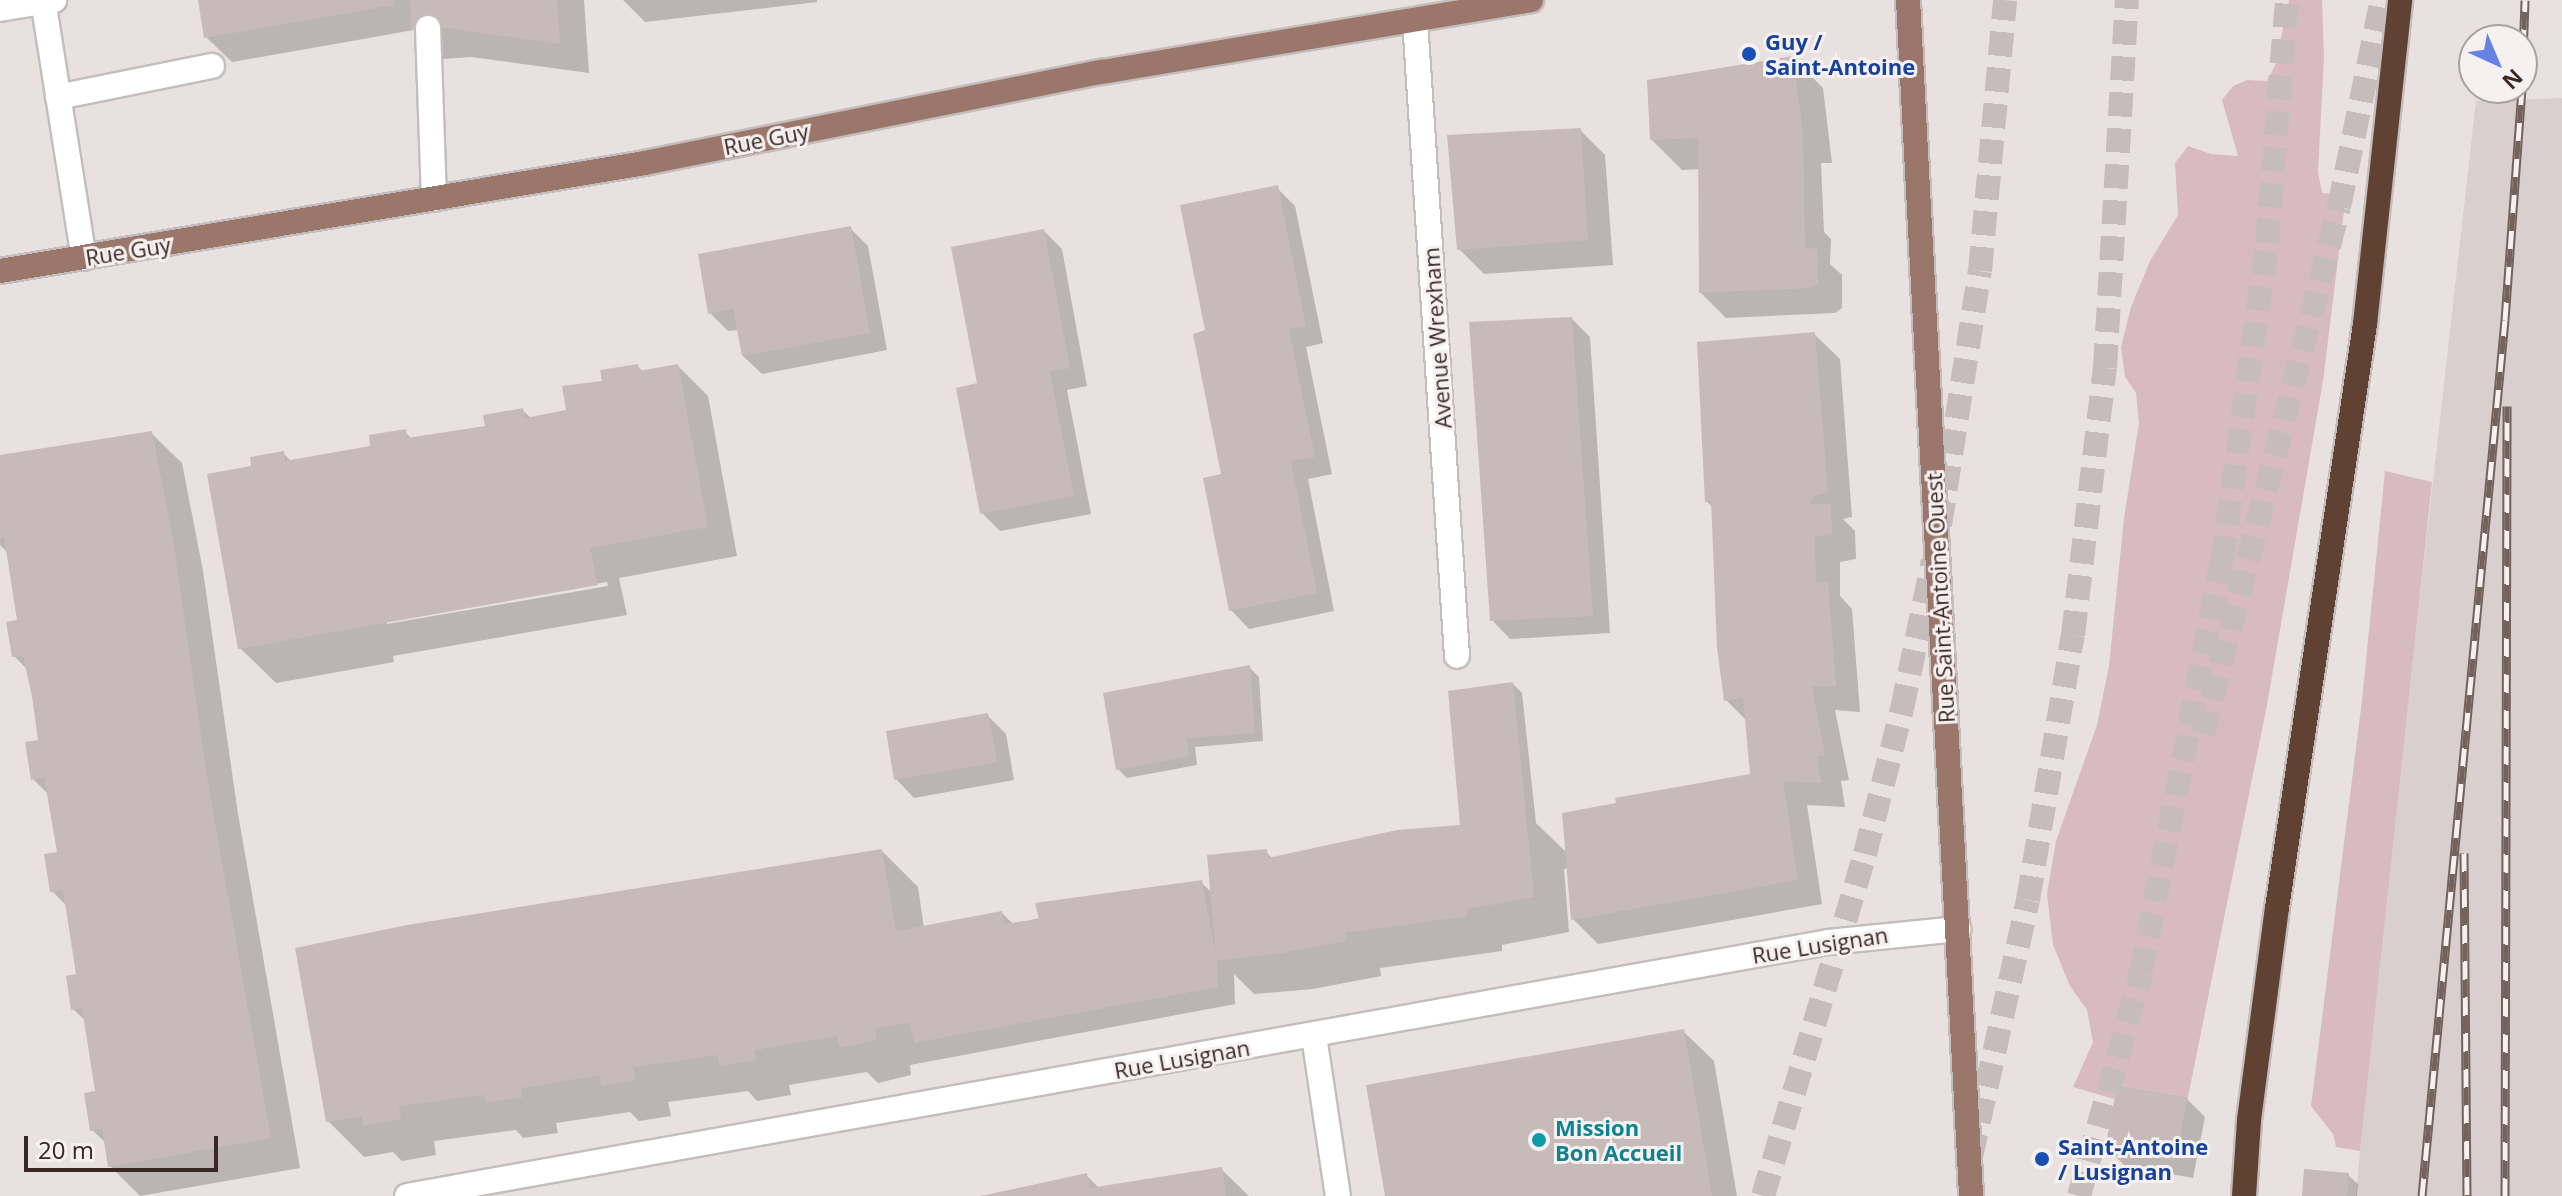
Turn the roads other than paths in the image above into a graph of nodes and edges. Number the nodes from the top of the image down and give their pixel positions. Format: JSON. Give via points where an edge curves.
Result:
{"nodes":[{"id":1,"x":1531,"y":0,"type":"edge"},
{"id":2,"x":1908,"y":0,"type":"edge"},
{"id":3,"x":2400,"y":0,"type":"edge"},
{"id":4,"x":47,"y":1,"type":"edge"},
{"id":5,"x":0,"y":9,"type":"edge"},
{"id":6,"x":1415,"y":20,"type":"junction"},
{"id":7,"x":428,"y":28,"type":"dead end"},
{"id":8,"x":212,"y":66,"type":"dead end"},
{"id":9,"x":58,"y":97,"type":"junction"},
{"id":10,"x":434,"y":199,"type":"junction"},
{"id":11,"x":84,"y":258,"type":"junction"},
{"id":12,"x":0,"y":271,"type":"edge"},
{"id":13,"x":1457,"y":656,"type":"dead end"},
{"id":14,"x":1958,"y":929,"type":"junction"},
{"id":15,"x":1314,"y":1036,"type":"junction"},
{"id":16,"x":2249,"y":1120,"type":"junction"},
{"id":17,"x":407,"y":1196,"type":"edge"},
{"id":18,"x":1338,"y":1196,"type":"edge"},
{"id":19,"x":1971,"y":1196,"type":"edge"},
{"id":20,"x":2230,"y":1196,"type":"edge"},
{"id":21,"x":2244,"y":1196,"type":"edge"}],
"edges":[{"from":1,"to":6,"type":"main road","name":"Rue Guy"},
{"from":2,"to":14,"type":"main road","name":"Rue Saint-Antoine Ouest"},
{"from":3,"to":16,"type":"highway","via":[[2381,194],[2333,553]]},
{"from":4,"to":5,"type":"street"},
{"from":4,"to":9,"type":"street"},
{"from":6,"to":10,"type":"main road","name":"Rue Guy","via":[[1102,72],[645,163]]},
{"from":6,"to":13,"type":"street","name":"Avenue Wrexham"},
{"from":7,"to":10,"type":"street"},
{"from":8,"to":9,"type":"street"},
{"from":9,"to":11,"type":"street"},
{"from":10,"to":11,"type":"main road","name":"Rue Guy"},
{"from":11,"to":12,"type":"main road","name":"Rue Guy"},
{"from":14,"to":15,"type":"street","name":"Rue Lusignan","via":[[1828,942]]},
{"from":14,"to":19,"type":"main road","name":"Rue Saint-Antoine Ouest"},
{"from":15,"to":17,"type":"street","name":"Rue Lusignan"},
{"from":15,"to":18,"type":"street"},
{"from":16,"to":20,"type":"highway"},
{"from":16,"to":21,"type":"highway"}]}
